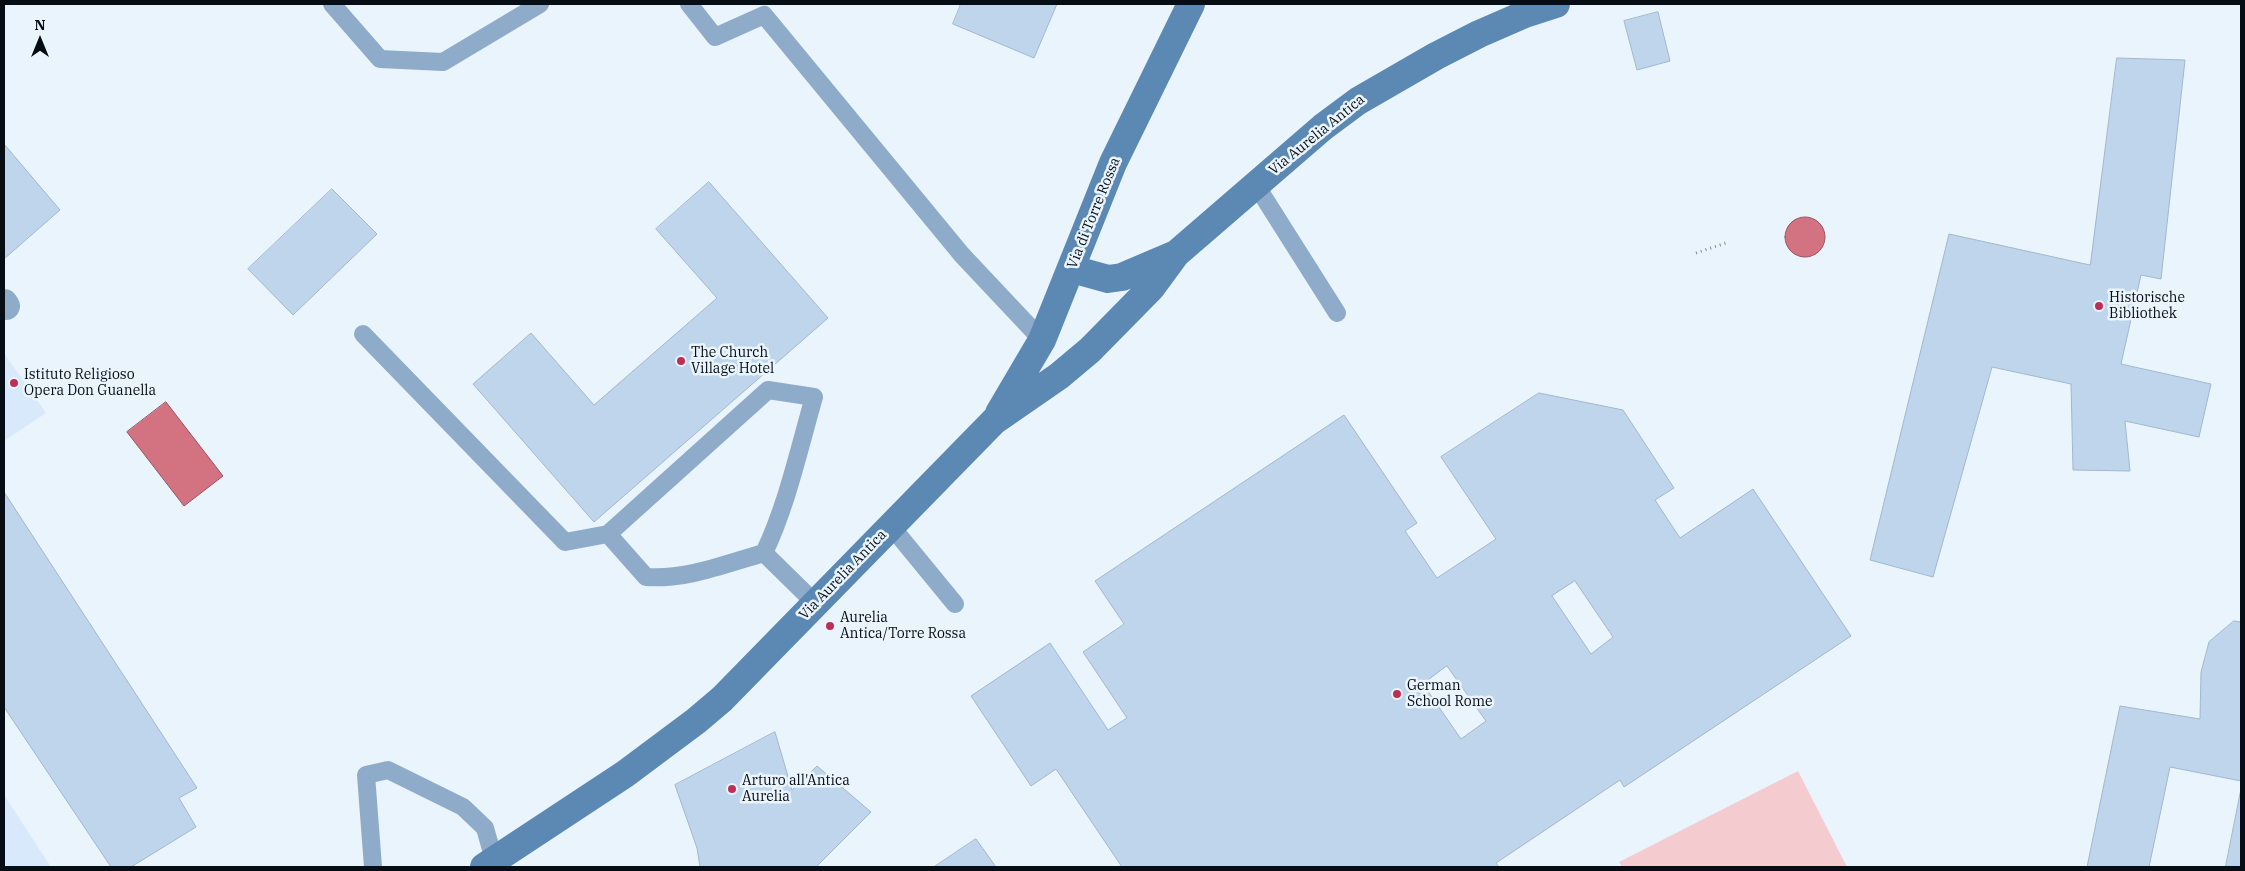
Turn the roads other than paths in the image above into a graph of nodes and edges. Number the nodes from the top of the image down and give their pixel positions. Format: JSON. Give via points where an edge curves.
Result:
{"nodes":[{"id":1,"x":332,"y":4,"type":"edge"},
{"id":2,"x":540,"y":4,"type":"edge"},
{"id":3,"x":689,"y":4,"type":"edge"},
{"id":4,"x":1191,"y":4,"type":"edge"},
{"id":5,"x":1556,"y":4,"type":"edge"},
{"id":6,"x":1256,"y":185,"type":"junction"},
{"id":7,"x":1176,"y":254,"type":"junction"},
{"id":8,"x":1072,"y":269,"type":"junction"},
{"id":9,"x":1337,"y":313,"type":"dead end"},
{"id":10,"x":364,"y":334,"type":"dead end"},
{"id":11,"x":1042,"y":340,"type":"junction"},
{"id":12,"x":994,"y":421,"type":"junction"},
{"id":13,"x":891,"y":526,"type":"junction"},
{"id":14,"x":608,"y":534,"type":"junction"},
{"id":15,"x":764,"y":553,"type":"junction"},
{"id":16,"x":816,"y":604,"type":"junction"},
{"id":17,"x":955,"y":604,"type":"dead end"},
{"id":18,"x":491,"y":865,"type":"edge"},
{"id":19,"x":373,"y":867,"type":"edge"}],
"edges":[{"from":1,"to":2,"type":"lane","via":[[380,59],[443,62]]},
{"from":3,"to":11,"type":"lane","via":[[715,37],[764,15],[962,255]]},
{"from":4,"to":8,"type":"main road","name":"Via di Torre Rossa","via":[[1113,163]]},
{"from":5,"to":6,"type":"main road","name":"Via Aurelia Antica","via":[[1479,34],[1397,77],[1323,127]]},
{"from":6,"to":7,"type":"main road","name":"Via Aurelia Antica"},
{"from":6,"to":9,"type":"lane"},
{"from":7,"to":8,"type":"main road","name":"Via Aurelia Antica","via":[[1122,277],[1108,279]]},
{"from":7,"to":12,"type":"main road","name":"Via Aurelia Antica","via":[[1152,288],[1090,350]]},
{"from":8,"to":11,"type":"main road","name":"Via di Torre Rossa"},
{"from":10,"to":14,"type":"lane","via":[[565,542]]},
{"from":11,"to":12,"type":"main road","name":"Via di Torre Rossa"},
{"from":12,"to":13,"type":"main road","name":"Via Aurelia Antica"},
{"from":13,"to":16,"type":"main road","name":"Via Aurelia Antica"},
{"from":13,"to":17,"type":"lane"},
{"from":14,"to":15,"type":"lane","via":[[646,577],[682,577]]},
{"from":14,"to":15,"type":"lane","via":[[768,390],[814,397],[782,506]]},
{"from":15,"to":16,"type":"lane"},
{"from":16,"to":18,"type":"main road","name":"Via Aurelia Antica","via":[[696,722]]},
{"from":18,"to":19,"type":"lane","via":[[485,828],[463,807],[388,770],[366,775]]}]}
